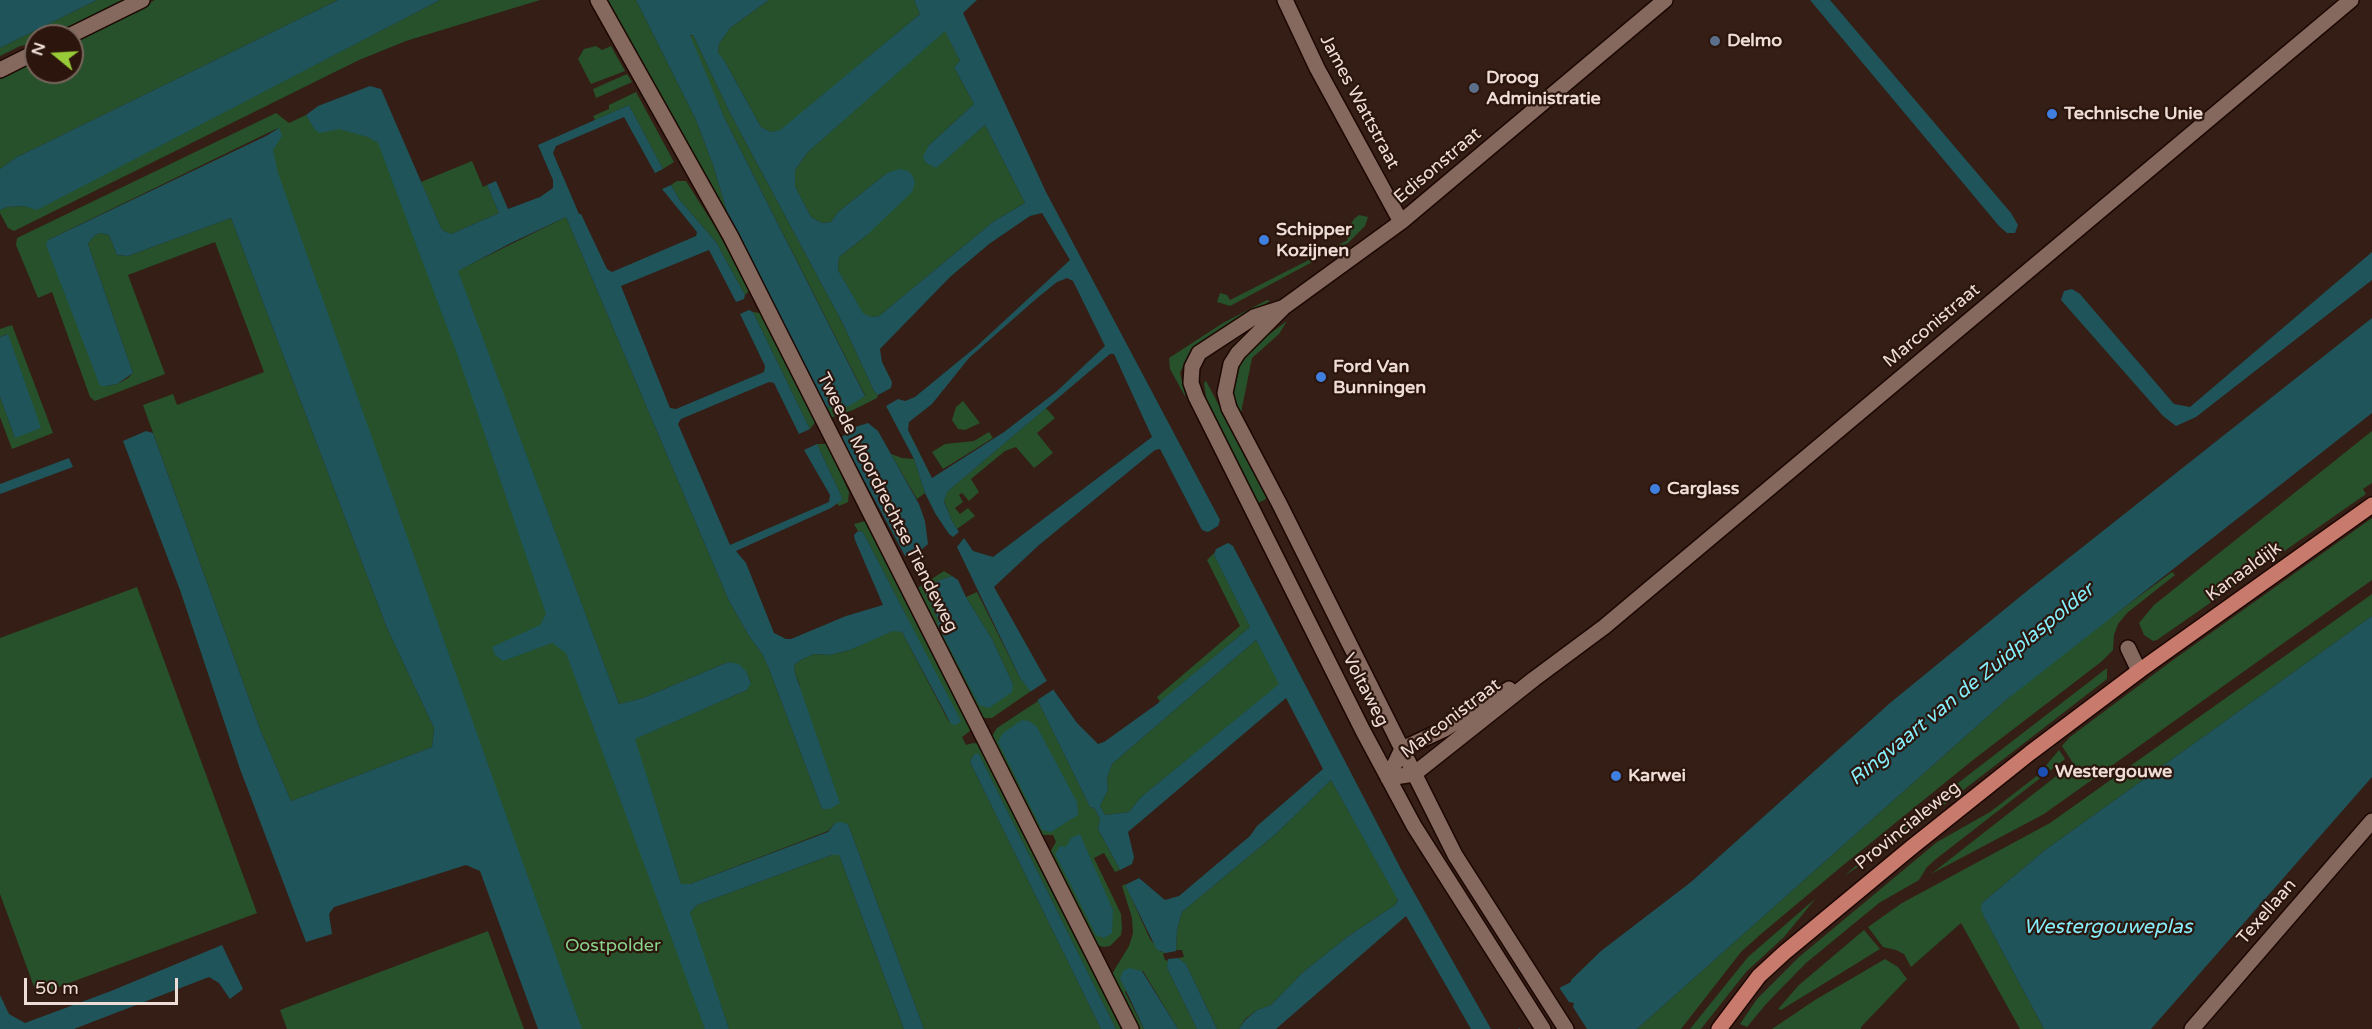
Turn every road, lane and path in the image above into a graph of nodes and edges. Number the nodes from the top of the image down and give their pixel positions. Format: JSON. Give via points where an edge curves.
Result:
{"nodes":[{"id":1,"x":142,"y":0,"type":"edge"},
{"id":2,"x":598,"y":0,"type":"edge"},
{"id":3,"x":1285,"y":0,"type":"edge"},
{"id":4,"x":1665,"y":0,"type":"edge"},
{"id":5,"x":2351,"y":0,"type":"edge"},
{"id":6,"x":84,"y":29,"type":"edge"},
{"id":7,"x":24,"y":58,"type":"edge"},
{"id":8,"x":0,"y":70,"type":"edge"},
{"id":9,"x":1401,"y":222,"type":"junction"},
{"id":10,"x":1284,"y":307,"type":"junction"},
{"id":11,"x":1199,"y":353,"type":"joint"},
{"id":12,"x":1227,"y":377,"type":"joint"},
{"id":13,"x":2372,"y":505,"type":"edge"},
{"id":14,"x":2128,"y":648,"type":"dead end"},
{"id":15,"x":2139,"y":671,"type":"junction"},
{"id":16,"x":1534,"y":678,"type":"junction"},
{"id":17,"x":1402,"y":749,"type":"junction"},
{"id":18,"x":1414,"y":774,"type":"junction"},
{"id":19,"x":1388,"y":777,"type":"junction"},
{"id":20,"x":2372,"y":821,"type":"edge"},
{"id":21,"x":2366,"y":838,"type":"edge"},
{"id":22,"x":1131,"y":1029,"type":"edge"},
{"id":23,"x":1543,"y":1029,"type":"edge"},
{"id":24,"x":1566,"y":1029,"type":"edge"},
{"id":25,"x":1719,"y":1029,"type":"edge"},
{"id":26,"x":2193,"y":1029,"type":"edge"}],
"edges":[{"from":1,"to":6,"type":"street"},
{"from":2,"to":22,"type":"street","name":"Tweede Moordrechtse Tiendeweg","via":[[731,237]]},
{"from":3,"to":9,"type":"street","name":"James Wattstraat","via":[[1317,68]]},
{"from":4,"to":9,"type":"street","name":"Edisonstraat"},
{"from":5,"to":16,"type":"street","name":"Marconistraat","via":[[1604,627]]},
{"from":7,"to":8,"type":"street"},
{"from":9,"to":10,"type":"street","name":"Edisonstraat"},
{"from":10,"to":11,"type":"street","name":"Edisonstraat","via":[[1254,317]]},
{"from":10,"to":12,"type":"street","name":"Edisonstraat","via":[[1246,344],[1231,364]]},
{"from":11,"to":19,"type":"street","name":"Voltaweg","via":[[1192,367],[1191,383],[1196,397]]},
{"from":12,"to":17,"type":"street","name":"Voltaweg","via":[[1225,393],[1229,408]]},
{"from":13,"to":15,"type":"main road","name":"Kanaaldijk"},
{"from":14,"to":15,"type":"street"},
{"from":15,"to":25,"type":"main road","name":"Provincialeweg","via":[[2030,753],[1784,953],[1759,976]]},
{"from":16,"to":17,"type":"street","name":"Marconistraat"},
{"from":16,"to":18,"type":"street","name":"Marconistraat"},
{"from":17,"to":18,"type":"street","name":"Voltaweg"},
{"from":17,"to":19,"type":"street","name":"Marconistraat"},
{"from":18,"to":19,"type":"street","name":"Marconistraat"},
{"from":18,"to":24,"type":"street","name":"Voltaweg","via":[[1455,855]]},
{"from":19,"to":23,"type":"street","name":"Voltaweg","via":[[1440,870]]},
{"from":20,"to":21,"type":"street","name":"Texellaan"},
{"from":21,"to":26,"type":"street","name":"Texellaan"}]}
